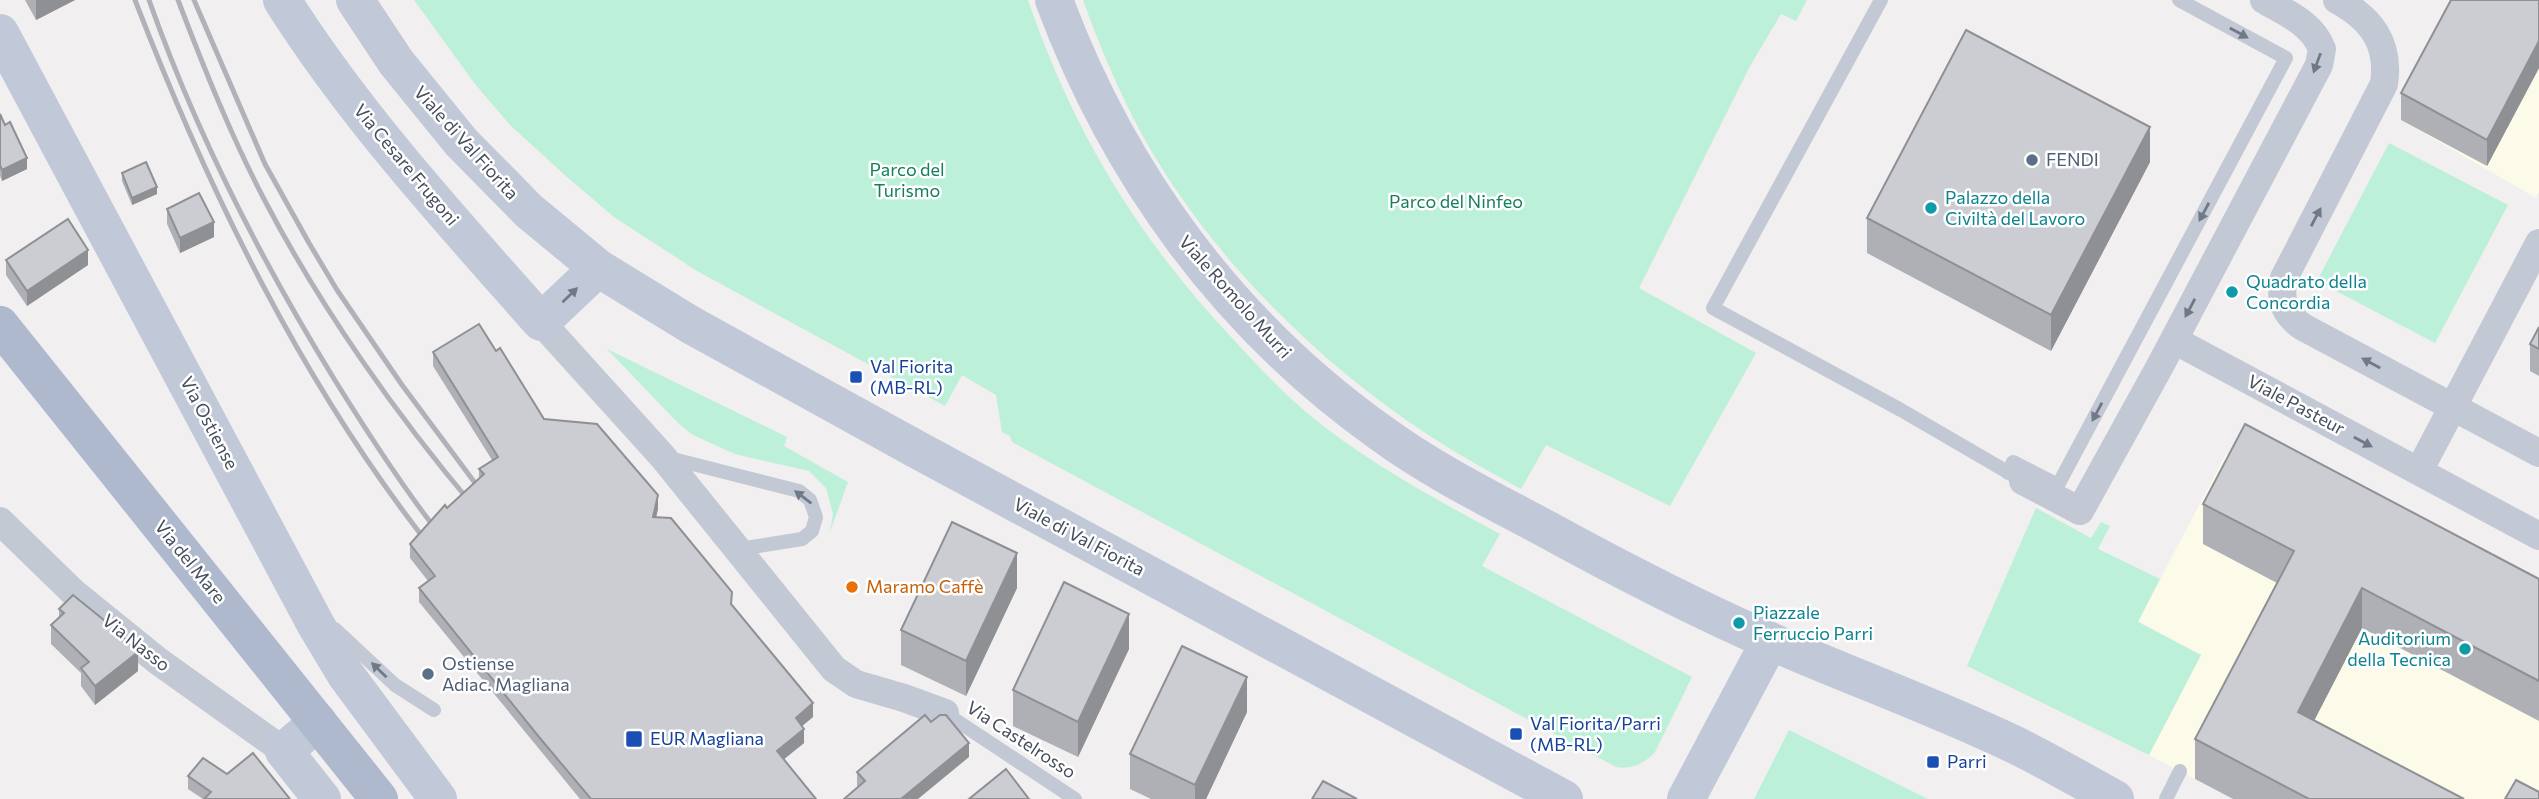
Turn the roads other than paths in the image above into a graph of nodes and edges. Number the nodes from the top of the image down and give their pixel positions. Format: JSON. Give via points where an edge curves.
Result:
{"nodes":[{"id":1,"x":282,"y":0,"type":"edge"},
{"id":2,"x":355,"y":0,"type":"edge"},
{"id":3,"x":1054,"y":0,"type":"edge"},
{"id":4,"x":1881,"y":0,"type":"edge"},
{"id":5,"x":2179,"y":0,"type":"edge"},
{"id":6,"x":2263,"y":0,"type":"edge"},
{"id":7,"x":2337,"y":0,"type":"edge"},
{"id":8,"x":0,"y":33,"type":"edge"},
{"id":9,"x":2539,"y":243,"type":"edge"},
{"id":10,"x":598,"y":268,"type":"junction"},
{"id":11,"x":541,"y":322,"type":"junction"},
{"id":12,"x":0,"y":325,"type":"edge"},
{"id":13,"x":2174,"y":340,"type":"junction"},
{"id":14,"x":2451,"y":407,"type":"junction"},
{"id":15,"x":2539,"y":453,"type":"edge"},
{"id":16,"x":663,"y":457,"type":"junction"},
{"id":17,"x":2418,"y":471,"type":"junction"},
{"id":18,"x":2015,"y":477,"type":"junction"},
{"id":19,"x":0,"y":522,"type":"edge"},
{"id":20,"x":2539,"y":536,"type":"edge"},
{"id":21,"x":740,"y":549,"type":"junction"},
{"id":22,"x":300,"y":595,"type":"junction"},
{"id":23,"x":1770,"y":641,"type":"junction"},
{"id":24,"x":434,"y":710,"type":"dead end"},
{"id":25,"x":945,"y":713,"type":"joint"},
{"id":26,"x":318,"y":722,"type":"junction"},
{"id":27,"x":284,"y":751,"type":"junction"},
{"id":28,"x":2180,"y":771,"type":"dead end"},
{"id":29,"x":321,"y":799,"type":"edge"},
{"id":30,"x":379,"y":799,"type":"edge"},
{"id":31,"x":438,"y":799,"type":"edge"},
{"id":32,"x":1075,"y":799,"type":"edge"},
{"id":33,"x":1564,"y":799,"type":"edge"},
{"id":34,"x":1686,"y":799,"type":"edge"},
{"id":35,"x":2115,"y":799,"type":"edge"},
{"id":36,"x":2166,"y":799,"type":"edge"}],
"edges":[{"from":1,"to":11,"type":"main road","name":"Via Cesare Frugoni","via":[[344,91]]},
{"from":2,"to":10,"type":"main road","name":"Viale di Val Fiorita","via":[[396,62],[468,150],[529,211]]},
{"from":3,"to":23,"type":"main road","name":"Viale Romolo Murri","via":[[1088,83],[1163,214],[1217,282],[1290,358],[1343,405],[1398,444],[1606,562]]},
{"from":4,"to":18,"type":"lane","via":[[1713,308]]},
{"from":5,"to":18,"type":"lane","one_way":true,"via":[[2286,58],[2058,485],[2013,462]]},
{"from":6,"to":13,"type":"street","one_way":true,"via":[[2305,24],[2322,49],[2319,65]]},
{"from":14,"to":7,"type":"street","one_way":true,"via":[[2293,320],[2282,303],[2284,278],[2384,84],[2385,57],[2374,31],[2365,18]]},
{"from":8,"to":22,"type":"main road","name":"Via Ostiense"},
{"from":9,"to":14,"type":"street"},
{"from":11,"to":10,"type":"main road","one_way":true},
{"from":10,"to":33,"type":"main road","name":"Viale di Val Fiorita","via":[[832,403]]},
{"from":11,"to":16,"type":"street"},
{"from":12,"to":26,"type":"main road","name":"Via del Mare"},
{"from":13,"to":17,"type":"street","name":"Viale Pasteur","one_way":true},
{"from":13,"to":18,"type":"street","via":[[2080,512]]},
{"from":14,"to":15,"type":"street"},
{"from":14,"to":17,"type":"street"},
{"from":16,"to":21,"type":"street"},
{"from":21,"to":16,"type":"lane","one_way":true,"via":[[808,535],[816,517],[810,500],[785,487]]},
{"from":17,"to":20,"type":"street","name":"Viale Pasteur"},
{"from":19,"to":27,"type":"street","name":"Via Nasso","via":[[74,593],[158,661]]},
{"from":21,"to":25,"type":"street","via":[[842,676]]},
{"from":24,"to":22,"type":"lane","one_way":true,"via":[[395,685]]},
{"from":22,"to":31,"type":"main road","name":"Via Ostiense","via":[[346,676]]},
{"from":23,"to":34,"type":"main road"},
{"from":23,"to":35,"type":"main road","via":[[2011,743]]},
{"from":25,"to":32,"type":"lane","name":"Via Castelrosso"},
{"from":26,"to":27,"type":"main road"},
{"from":26,"to":30,"type":"main road","name":"Via del Mare"},
{"from":27,"to":29,"type":"main road"},
{"from":28,"to":36,"type":"lane"}]}
